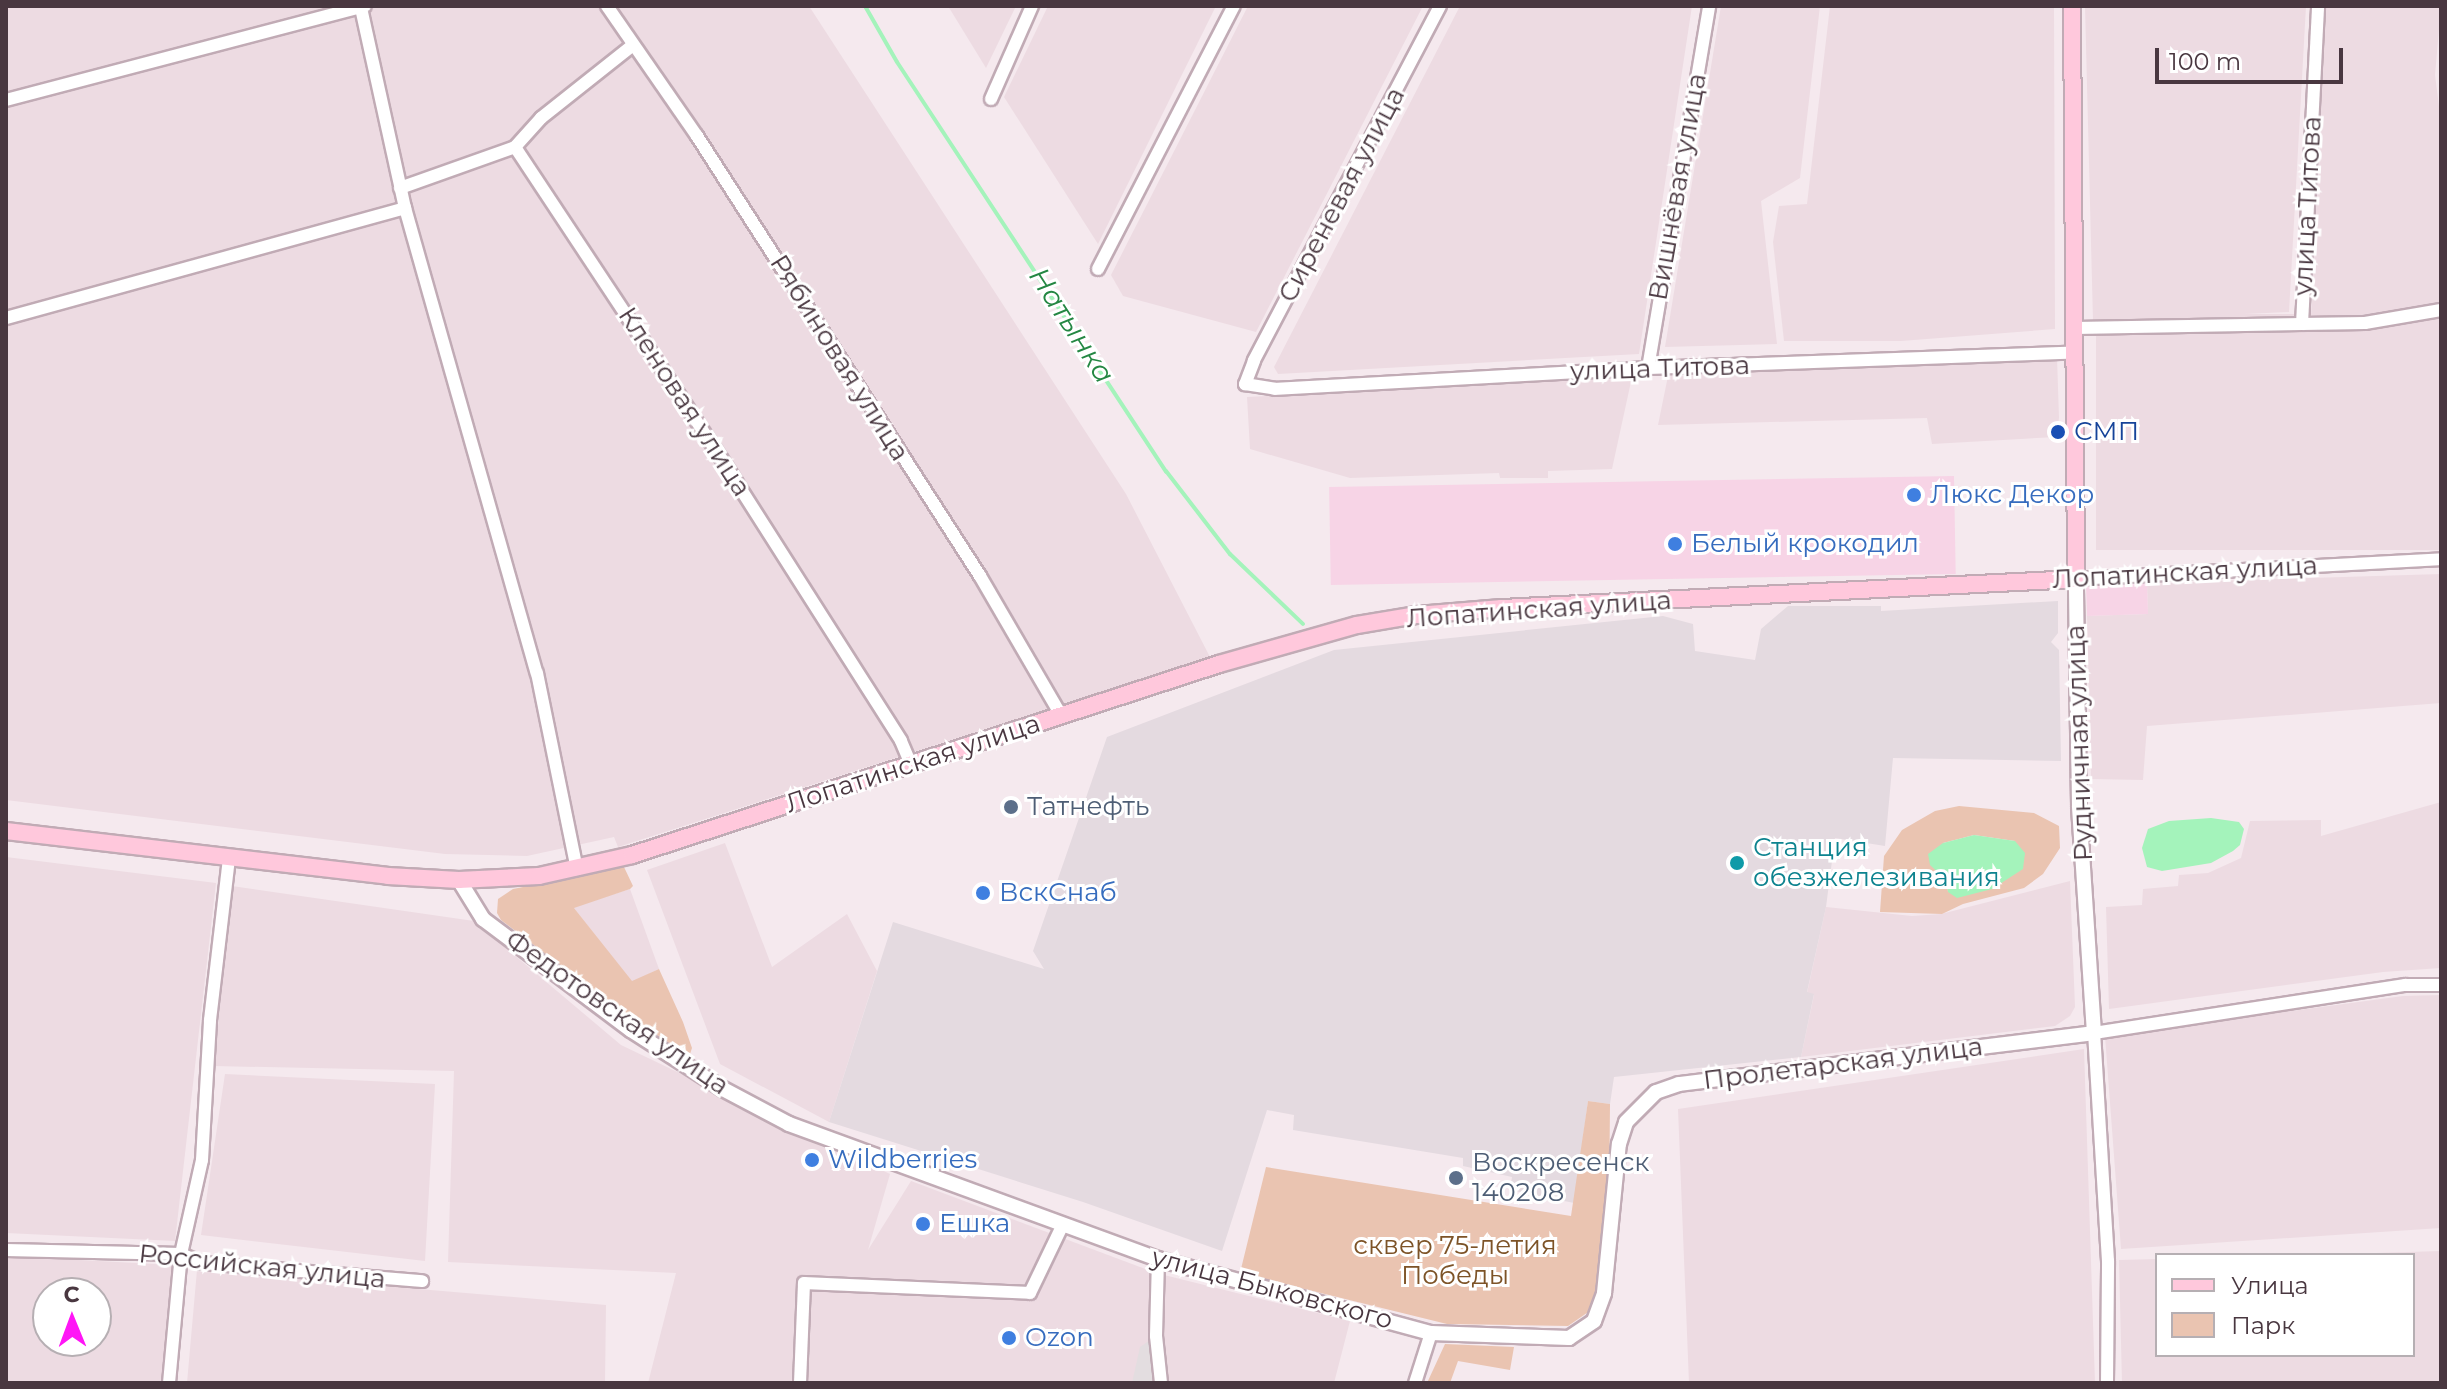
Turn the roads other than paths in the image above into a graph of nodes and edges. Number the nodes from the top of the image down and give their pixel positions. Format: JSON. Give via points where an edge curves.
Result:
{"nodes":[{"id":1,"x":607,"y":6,"type":"edge"},
{"id":2,"x":1032,"y":6,"type":"edge"},
{"id":3,"x":1234,"y":6,"type":"edge"},
{"id":4,"x":1440,"y":6,"type":"edge"},
{"id":5,"x":1709,"y":6,"type":"edge"},
{"id":6,"x":2072,"y":6,"type":"edge"},
{"id":7,"x":2318,"y":6,"type":"edge"},
{"id":8,"x":363,"y":7,"type":"edge"},
{"id":9,"x":633,"y":45,"type":"junction"},
{"id":10,"x":991,"y":99,"type":"dead end"},
{"id":11,"x":6,"y":100,"type":"edge"},
{"id":12,"x":515,"y":147,"type":"junction"},
{"id":13,"x":400,"y":188,"type":"junction"},
{"id":14,"x":405,"y":208,"type":"junction"},
{"id":15,"x":1098,"y":269,"type":"dead end"},
{"id":16,"x":2441,"y":310,"type":"edge"},
{"id":17,"x":6,"y":318,"type":"edge"},
{"id":18,"x":2302,"y":324,"type":"junction"},
{"id":19,"x":2075,"y":328,"type":"junction"},
{"id":20,"x":2075,"y":352,"type":"junction"},
{"id":21,"x":1648,"y":368,"type":"junction"},
{"id":22,"x":1245,"y":384,"type":"joint"},
{"id":23,"x":2441,"y":559,"type":"edge"},
{"id":24,"x":2076,"y":579,"type":"junction"},
{"id":25,"x":1061,"y":715,"type":"junction"},
{"id":26,"x":911,"y":764,"type":"junction"},
{"id":27,"x":6,"y":831,"type":"edge"},
{"id":28,"x":229,"y":858,"type":"junction"},
{"id":29,"x":577,"y":869,"type":"junction"},
{"id":30,"x":459,"y":880,"type":"junction"},
{"id":31,"x":2441,"y":985,"type":"edge"},
{"id":32,"x":2094,"y":1033,"type":"junction"},
{"id":33,"x":1063,"y":1224,"type":"junction"},
{"id":34,"x":6,"y":1250,"type":"edge"},
{"id":35,"x":181,"y":1254,"type":"junction"},
{"id":36,"x":1158,"y":1259,"type":"junction"},
{"id":37,"x":422,"y":1281,"type":"dead end"},
{"id":38,"x":1431,"y":1333,"type":"junction"},
{"id":39,"x":169,"y":1383,"type":"edge"},
{"id":40,"x":800,"y":1383,"type":"edge"},
{"id":41,"x":1161,"y":1383,"type":"edge"},
{"id":42,"x":1415,"y":1383,"type":"edge"},
{"id":43,"x":2107,"y":1383,"type":"edge"}],
"edges":[{"from":1,"to":9,"type":"street","name":"Рябиновая улица"},
{"from":2,"to":10,"type":"street"},
{"from":3,"to":15,"type":"street"},
{"from":4,"to":22,"type":"street","name":"Сиреневая улица"},
{"from":5,"to":21,"type":"street","name":"Вишнёвая улица"},
{"from":6,"to":19,"type":"main road","name":"Рудничная улица"},
{"from":7,"to":18,"type":"street","name":"улица Титова"},
{"from":8,"to":11,"type":"street"},
{"from":8,"to":13,"type":"street"},
{"from":9,"to":12,"type":"street","via":[[541,118]]},
{"from":9,"to":25,"type":"street","name":"Рябиновая улица","via":[[1002,610]]},
{"from":12,"to":13,"type":"street"},
{"from":12,"to":26,"type":"street","name":"Кленовая улица","via":[[721,458]]},
{"from":13,"to":14,"type":"street"},
{"from":14,"to":17,"type":"street"},
{"from":14,"to":29,"type":"street","via":[[537,673]]},
{"from":16,"to":18,"type":"street","via":[[2365,323]]},
{"from":18,"to":19,"type":"street","name":"улица Титова"},
{"from":19,"to":20,"type":"main road","name":"Рудничная улица"},
{"from":20,"to":21,"type":"street","name":"улица Титова"},
{"from":20,"to":24,"type":"main road","name":"Рудничная улица"},
{"from":21,"to":22,"type":"street","name":"улица Титова","via":[[1275,389]]},
{"from":23,"to":24,"type":"street","name":"Лопатинская улица"},
{"from":24,"to":25,"type":"main road","name":"Лопатинская улица","via":[[1417,615],[1320,634]]},
{"from":24,"to":32,"type":"street","name":"Рудничная улица","via":[[2079,805]]},
{"from":25,"to":26,"type":"main road","name":"Лопатинская улица"},
{"from":26,"to":29,"type":"main road","name":"Лопатинская улица"},
{"from":27,"to":28,"type":"main road"},
{"from":28,"to":30,"type":"main road"},
{"from":28,"to":35,"type":"street","via":[[210,1020],[202,1160]]},
{"from":29,"to":30,"type":"main road"},
{"from":30,"to":33,"type":"street","name":"Федотовская улица","via":[[483,919],[631,1030],[723,1089],[789,1124]]},
{"from":31,"to":32,"type":"street","name":"Пролетарская улица","via":[[2405,985]]},
{"from":32,"to":38,"type":"street","name":"Пролетарская улица","via":[[1679,1084],[1656,1092],[1626,1122],[1619,1144],[1604,1293],[1594,1321],[1569,1338]]},
{"from":32,"to":43,"type":"street","name":"Рудничная улица","via":[[2108,1261]]},
{"from":33,"to":36,"type":"street","name":"улица Быковского"},
{"from":33,"to":40,"type":"street","via":[[1030,1293],[804,1283]]},
{"from":34,"to":35,"type":"street","name":"Российская улица"},
{"from":35,"to":37,"type":"street","name":"Российская улица","via":[[202,1263]]},
{"from":35,"to":39,"type":"street"},
{"from":36,"to":38,"type":"street","name":"улица Быковского"},
{"from":36,"to":41,"type":"street"},
{"from":38,"to":42,"type":"street"}]}
